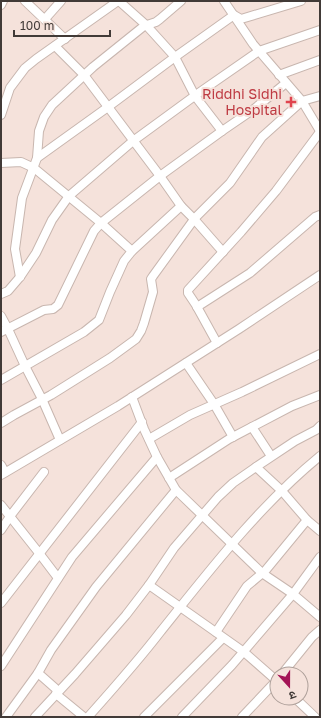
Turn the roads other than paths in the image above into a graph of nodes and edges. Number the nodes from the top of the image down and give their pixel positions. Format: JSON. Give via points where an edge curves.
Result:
{"nodes":[{"id":1,"x":3,"y":1,"type":"edge"},
{"id":2,"x":25,"y":1,"type":"edge"},
{"id":3,"x":61,"y":1,"type":"edge"},
{"id":4,"x":119,"y":1,"type":"edge"},
{"id":5,"x":181,"y":1,"type":"edge"},
{"id":6,"x":224,"y":1,"type":"edge"},
{"id":7,"x":301,"y":1,"type":"edge"},
{"id":8,"x":1,"y":5,"type":"edge"},
{"id":9,"x":234,"y":15,"type":"junction"},
{"id":10,"x":45,"y":19,"type":"junction"},
{"id":11,"x":146,"y":25,"type":"junction"},
{"id":12,"x":320,"y":30,"type":"edge"},
{"id":13,"x":65,"y":39,"type":"junction"},
{"id":14,"x":55,"y":46,"type":"junction"},
{"id":15,"x":259,"y":51,"type":"junction"},
{"id":16,"x":175,"y":57,"type":"junction"},
{"id":17,"x":320,"y":60,"type":"edge"},
{"id":18,"x":84,"y":75,"type":"junction"},
{"id":19,"x":279,"y":75,"type":"junction"},
{"id":20,"x":286,"y":83,"type":"junction"},
{"id":21,"x":195,"y":96,"type":"junction"},
{"id":22,"x":320,"y":96,"type":"edge"},
{"id":23,"x":302,"y":101,"type":"junction"},
{"id":24,"x":108,"y":107,"type":"junction"},
{"id":25,"x":1,"y":115,"type":"edge"},
{"id":26,"x":222,"y":131,"type":"junction"},
{"id":27,"x":320,"y":132,"type":"edge"},
{"id":28,"x":133,"y":141,"type":"junction"},
{"id":29,"x":37,"y":158,"type":"junction"},
{"id":30,"x":1,"y":163,"type":"edge"},
{"id":31,"x":34,"y":168,"type":"junction"},
{"id":32,"x":160,"y":176,"type":"junction"},
{"id":33,"x":69,"y":196,"type":"junction"},
{"id":34,"x":181,"y":206,"type":"junction"},
{"id":35,"x":320,"y":215,"type":"edge"},
{"id":36,"x":194,"y":219,"type":"junction"},
{"id":37,"x":101,"y":223,"type":"junction"},
{"id":38,"x":132,"y":251,"type":"junction"},
{"id":39,"x":223,"y":252,"type":"junction"},
{"id":40,"x":320,"y":275,"type":"edge"},
{"id":41,"x":20,"y":277,"type":"junction"},
{"id":42,"x":1,"y":294,"type":"edge"},
{"id":43,"x":197,"y":307,"type":"junction"},
{"id":44,"x":1,"y":316,"type":"edge"},
{"id":45,"x":4,"y":330,"type":"edge"},
{"id":46,"x":217,"y":343,"type":"junction"},
{"id":47,"x":320,"y":354,"type":"edge"},
{"id":48,"x":186,"y":363,"type":"junction"},
{"id":49,"x":24,"y":366,"type":"junction"},
{"id":50,"x":1,"y":380,"type":"edge"},
{"id":51,"x":320,"y":394,"type":"edge"},
{"id":52,"x":132,"y":397,"type":"junction"},
{"id":53,"x":42,"y":399,"type":"junction"},
{"id":54,"x":214,"y":404,"type":"junction"},
{"id":55,"x":142,"y":422,"type":"junction"},
{"id":56,"x":1,"y":423,"type":"edge"},
{"id":57,"x":320,"y":426,"type":"edge"},
{"id":58,"x":252,"y":427,"type":"junction"},
{"id":59,"x":233,"y":437,"type":"junction"},
{"id":60,"x":149,"y":439,"type":"junction"},
{"id":61,"x":60,"y":440,"type":"junction"},
{"id":62,"x":271,"y":456,"type":"junction"},
{"id":63,"x":320,"y":456,"type":"edge"},
{"id":64,"x":157,"y":457,"type":"junction"},
{"id":65,"x":1,"y":465,"type":"edge"},
{"id":66,"x":256,"y":467,"type":"junction"},
{"id":67,"x":44,"y":472,"type":"dead end"},
{"id":68,"x":3,"y":474,"type":"edge"},
{"id":69,"x":169,"y":478,"type":"junction"},
{"id":70,"x":176,"y":490,"type":"junction"},
{"id":71,"x":282,"y":491,"type":"junction"},
{"id":72,"x":1,"y":505,"type":"edge"},
{"id":73,"x":202,"y":515,"type":"junction"},
{"id":74,"x":10,"y":516,"type":"junction"},
{"id":75,"x":307,"y":520,"type":"junction"},
{"id":76,"x":1,"y":530,"type":"edge"},
{"id":77,"x":320,"y":531,"type":"edge"},
{"id":78,"x":233,"y":544,"type":"junction"},
{"id":79,"x":40,"y":553,"type":"junction"},
{"id":80,"x":320,"y":557,"type":"edge"},
{"id":81,"x":262,"y":573,"type":"junction"},
{"id":82,"x":58,"y":578,"type":"junction"},
{"id":83,"x":149,"y":585,"type":"junction"},
{"id":84,"x":293,"y":594,"type":"junction"},
{"id":85,"x":1,"y":603,"type":"edge"},
{"id":86,"x":180,"y":607,"type":"junction"},
{"id":87,"x":319,"y":614,"type":"edge"},
{"id":88,"x":320,"y":630,"type":"edge"},
{"id":89,"x":216,"y":632,"type":"junction"},
{"id":90,"x":223,"y":638,"type":"junction"},
{"id":91,"x":244,"y":652,"type":"junction"},
{"id":92,"x":1,"y":666,"type":"edge"},
{"id":93,"x":289,"y":666,"type":"edge"},
{"id":94,"x":269,"y":672,"type":"edge"},
{"id":95,"x":38,"y":673,"type":"junction"},
{"id":96,"x":269,"y":688,"type":"edge"},
{"id":97,"x":56,"y":694,"type":"junction"},
{"id":98,"x":303,"y":706,"type":"edge"},
{"id":99,"x":6,"y":717,"type":"edge"},
{"id":100,"x":35,"y":717,"type":"edge"},
{"id":101,"x":84,"y":717,"type":"edge"},
{"id":102,"x":88,"y":717,"type":"edge"},
{"id":103,"x":144,"y":717,"type":"edge"},
{"id":104,"x":182,"y":717,"type":"edge"},
{"id":105,"x":242,"y":717,"type":"edge"},
{"id":106,"x":315,"y":717,"type":"edge"}],
"edges":[{"from":1,"to":8,"type":"street"},
{"from":2,"to":10,"type":"street"},
{"from":3,"to":10,"type":"street"},
{"from":4,"to":11,"type":"street"},
{"from":4,"to":13,"type":"street"},
{"from":5,"to":11,"type":"street","via":[[156,22]]},
{"from":6,"to":9,"type":"street"},
{"from":7,"to":9,"type":"street","via":[[241,20]]},
{"from":9,"to":15,"type":"street"},
{"from":9,"to":16,"type":"street"},
{"from":10,"to":13,"type":"street"},
{"from":11,"to":16,"type":"street"},
{"from":11,"to":18,"type":"street"},
{"from":12,"to":15,"type":"street"},
{"from":13,"to":14,"type":"street"},
{"from":14,"to":18,"type":"street"},
{"from":14,"to":25,"type":"street","via":[[25,68],[10,88]]},
{"from":15,"to":19,"type":"street"},
{"from":15,"to":21,"type":"street"},
{"from":16,"to":21,"type":"street"},
{"from":16,"to":24,"type":"street"},
{"from":17,"to":19,"type":"street"},
{"from":18,"to":24,"type":"street"},
{"from":18,"to":29,"type":"street","via":[[52,105],[44,117],[39,131]]},
{"from":19,"to":20,"type":"street"},
{"from":20,"to":23,"type":"street"},
{"from":20,"to":26,"type":"street"},
{"from":21,"to":26,"type":"street"},
{"from":21,"to":28,"type":"street"},
{"from":22,"to":23,"type":"street"},
{"from":23,"to":27,"type":"street"},
{"from":23,"to":36,"type":"street","via":[[262,137],[230,183]]},
{"from":24,"to":28,"type":"street"},
{"from":24,"to":29,"type":"street"},
{"from":26,"to":32,"type":"street"},
{"from":27,"to":39,"type":"street","via":[[276,191]]},
{"from":28,"to":32,"type":"street"},
{"from":28,"to":33,"type":"street"},
{"from":29,"to":31,"type":"street"},
{"from":30,"to":31,"type":"street","via":[[21,162]]},
{"from":31,"to":33,"type":"street"},
{"from":31,"to":41,"type":"street","via":[[22,198],[15,249]]},
{"from":32,"to":34,"type":"street"},
{"from":32,"to":37,"type":"street"},
{"from":33,"to":37,"type":"street"},
{"from":33,"to":41,"type":"street","via":[[52,220],[36,253]]},
{"from":34,"to":36,"type":"street"},
{"from":34,"to":38,"type":"street"},
{"from":35,"to":43,"type":"street","via":[[250,273]]},
{"from":36,"to":39,"type":"street"},
{"from":36,"to":53,"type":"street","via":[[153,276],[153,292],[138,337],[110,358]]},
{"from":37,"to":38,"type":"street"},
{"from":37,"to":45,"type":"street","via":[[94,231],[58,305]]},
{"from":38,"to":49,"type":"street","via":[[124,261],[99,320],[84,332]]},
{"from":39,"to":43,"type":"street","via":[[188,290]]},
{"from":40,"to":46,"type":"street"},
{"from":41,"to":42,"type":"street","via":[[8,291]]},
{"from":43,"to":46,"type":"street"},
{"from":44,"to":45,"type":"street"},
{"from":45,"to":49,"type":"street"},
{"from":46,"to":48,"type":"street"},
{"from":47,"to":54,"type":"street"},
{"from":48,"to":52,"type":"street"},
{"from":48,"to":54,"type":"street"},
{"from":49,"to":50,"type":"street"},
{"from":49,"to":53,"type":"street"},
{"from":51,"to":58,"type":"street"},
{"from":52,"to":55,"type":"street"},
{"from":52,"to":61,"type":"street"},
{"from":53,"to":56,"type":"street"},
{"from":53,"to":61,"type":"street"},
{"from":54,"to":59,"type":"street"},
{"from":54,"to":60,"type":"street"},
{"from":55,"to":60,"type":"street"},
{"from":55,"to":79,"type":"street"},
{"from":57,"to":62,"type":"street"},
{"from":58,"to":59,"type":"street"},
{"from":58,"to":62,"type":"street"},
{"from":59,"to":69,"type":"street"},
{"from":60,"to":64,"type":"street"},
{"from":61,"to":68,"type":"street"},
{"from":62,"to":66,"type":"street"},
{"from":63,"to":71,"type":"street"},
{"from":64,"to":69,"type":"street"},
{"from":64,"to":82,"type":"street","via":[[72,557]]},
{"from":65,"to":68,"type":"street"},
{"from":66,"to":71,"type":"street"},
{"from":66,"to":73,"type":"street","via":[[233,483]]},
{"from":67,"to":74,"type":"street"},
{"from":69,"to":70,"type":"street"},
{"from":70,"to":73,"type":"street"},
{"from":70,"to":95,"type":"street","via":[[96,587],[51,650]]},
{"from":71,"to":75,"type":"street"},
{"from":71,"to":78,"type":"street"},
{"from":72,"to":74,"type":"street"},
{"from":73,"to":78,"type":"street"},
{"from":73,"to":83,"type":"street","via":[[174,548]]},
{"from":74,"to":76,"type":"street"},
{"from":74,"to":79,"type":"street"},
{"from":75,"to":77,"type":"street"},
{"from":75,"to":81,"type":"street"},
{"from":78,"to":81,"type":"street"},
{"from":78,"to":86,"type":"street"},
{"from":79,"to":82,"type":"street"},
{"from":79,"to":85,"type":"street"},
{"from":80,"to":84,"type":"street"},
{"from":81,"to":84,"type":"street"},
{"from":81,"to":89,"type":"street","via":[[247,586]]},
{"from":82,"to":92,"type":"street"},
{"from":83,"to":86,"type":"street"},
{"from":83,"to":97,"type":"street"},
{"from":84,"to":87,"type":"street"},
{"from":84,"to":91,"type":"street"},
{"from":86,"to":89,"type":"street"},
{"from":86,"to":102,"type":"street"},
{"from":88,"to":93,"type":"street"},
{"from":89,"to":90,"type":"street"},
{"from":90,"to":91,"type":"street"},
{"from":90,"to":103,"type":"street"},
{"from":91,"to":94,"type":"street"},
{"from":91,"to":104,"type":"street"},
{"from":95,"to":97,"type":"street","via":[[57,690]]},
{"from":95,"to":99,"type":"street"},
{"from":96,"to":105,"type":"street"},
{"from":97,"to":100,"type":"street"},
{"from":97,"to":101,"type":"street"},
{"from":98,"to":106,"type":"street"}]}
